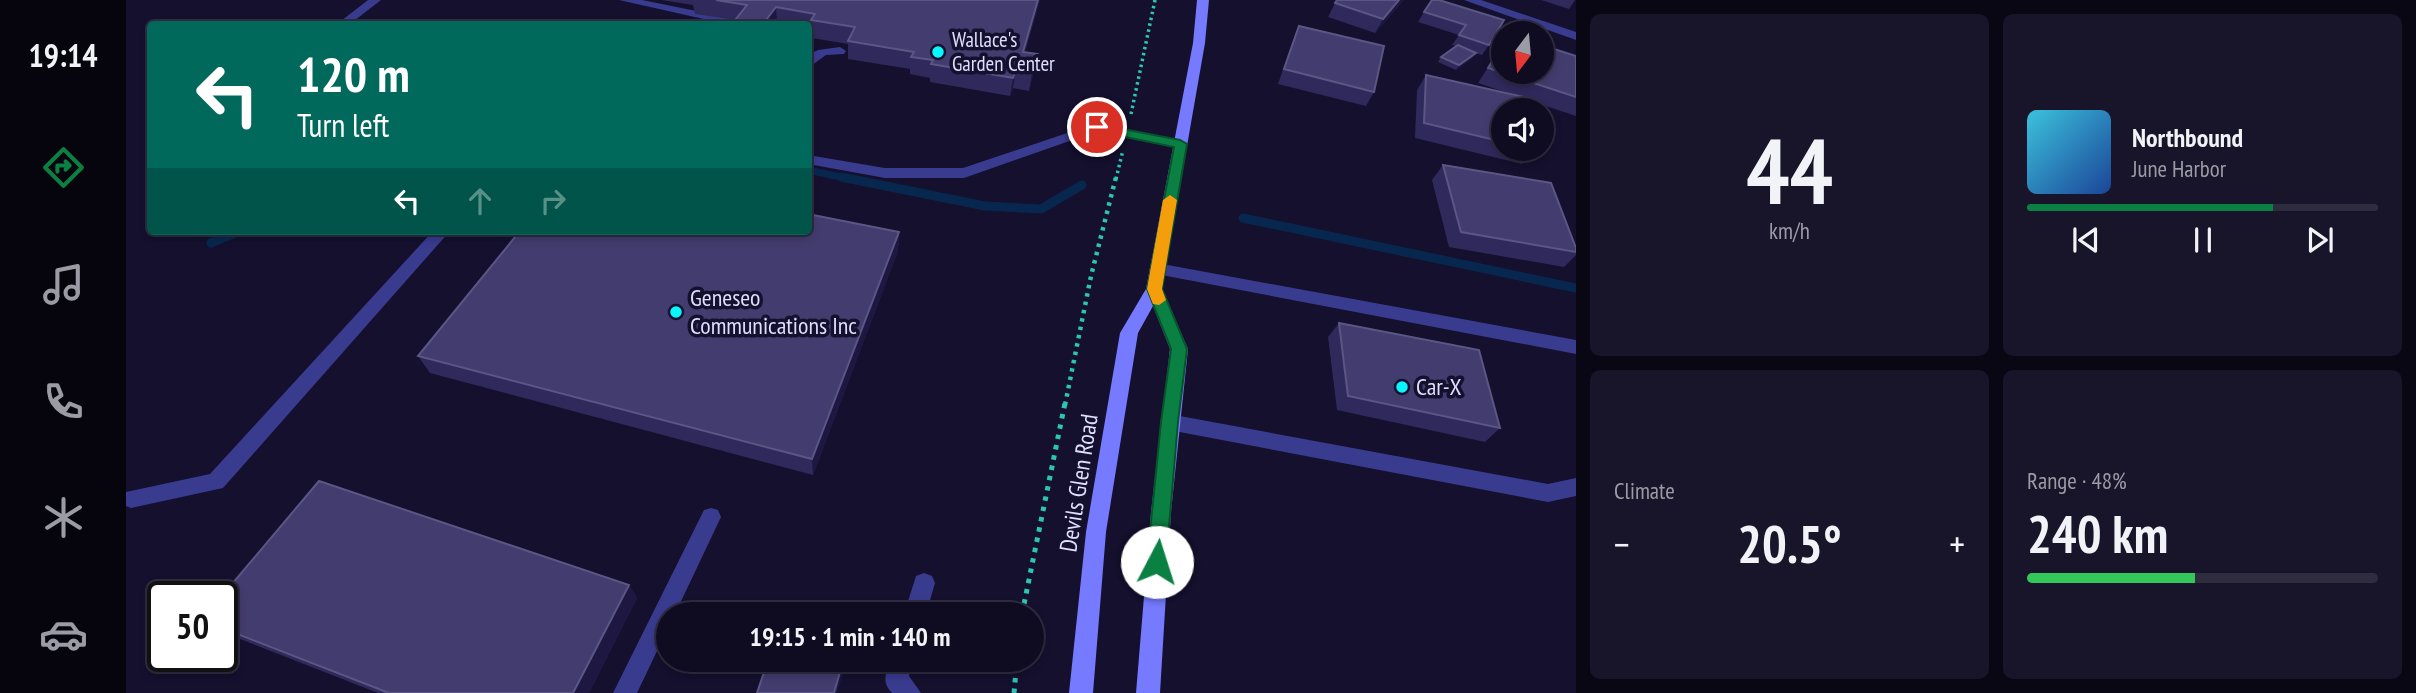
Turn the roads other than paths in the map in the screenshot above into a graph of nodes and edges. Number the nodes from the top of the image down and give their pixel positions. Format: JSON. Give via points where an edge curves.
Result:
{"nodes":[{"id":1,"x":375,"y":0,"type":"edge"},
{"id":2,"x":625,"y":0,"type":"edge"},
{"id":3,"x":1203,"y":0,"type":"edge"},
{"id":4,"x":1470,"y":0,"type":"edge"},
{"id":5,"x":347,"y":21,"type":"edge"},
{"id":6,"x":726,"y":21,"type":"edge"},
{"id":7,"x":1576,"y":36,"type":"edge"},
{"id":8,"x":840,"y":51,"type":"edge"},
{"id":9,"x":812,"y":57,"type":"edge"},
{"id":10,"x":1180,"y":144,"type":"junction"},
{"id":11,"x":812,"y":160,"type":"edge"},
{"id":12,"x":438,"y":235,"type":"edge"},
{"id":13,"x":1157,"y":269,"type":"junction"},
{"id":14,"x":1154,"y":289,"type":"junction"},
{"id":15,"x":1576,"y":347,"type":"edge"},
{"id":16,"x":1169,"y":422,"type":"junction"},
{"id":17,"x":1576,"y":487,"type":"edge"},
{"id":18,"x":131,"y":499,"type":"dead end"},
{"id":19,"x":710,"y":517,"type":"dead end"},
{"id":20,"x":924,"y":583,"type":"dead end"},
{"id":21,"x":918,"y":602,"type":"edge"},
{"id":22,"x":898,"y":672,"type":"edge"},
{"id":23,"x":625,"y":693,"type":"edge"},
{"id":24,"x":909,"y":693,"type":"edge"},
{"id":25,"x":1081,"y":693,"type":"edge"},
{"id":26,"x":1148,"y":693,"type":"edge"}],
"edges":[{"from":1,"to":5,"type":"street"},
{"from":2,"to":6,"type":"street"},
{"from":3,"to":10,"type":"main road","name":"Devils Glen Road"},
{"from":4,"to":7,"type":"street"},
{"from":8,"to":9,"type":"street","via":[[826,50]]},
{"from":10,"to":11,"type":"street","via":[[1097,127],[964,173],[885,173]]},
{"from":10,"to":13,"type":"main road","name":"Devils Glen Road"},
{"from":12,"to":18,"type":"street","via":[[216,482]]},
{"from":13,"to":14,"type":"main road","name":"Devils Glen Road"},
{"from":13,"to":15,"type":"street"},
{"from":14,"to":16,"type":"main road","via":[[1179,349]]},
{"from":14,"to":25,"type":"main road","name":"Devils Glen Road","via":[[1129,333],[1096,532]]},
{"from":16,"to":17,"type":"street","via":[[1548,493]]},
{"from":16,"to":26,"type":"main road"},
{"from":19,"to":23,"type":"street"},
{"from":20,"to":21,"type":"street"},
{"from":22,"to":24,"type":"street","via":[[896,680]]}]}
